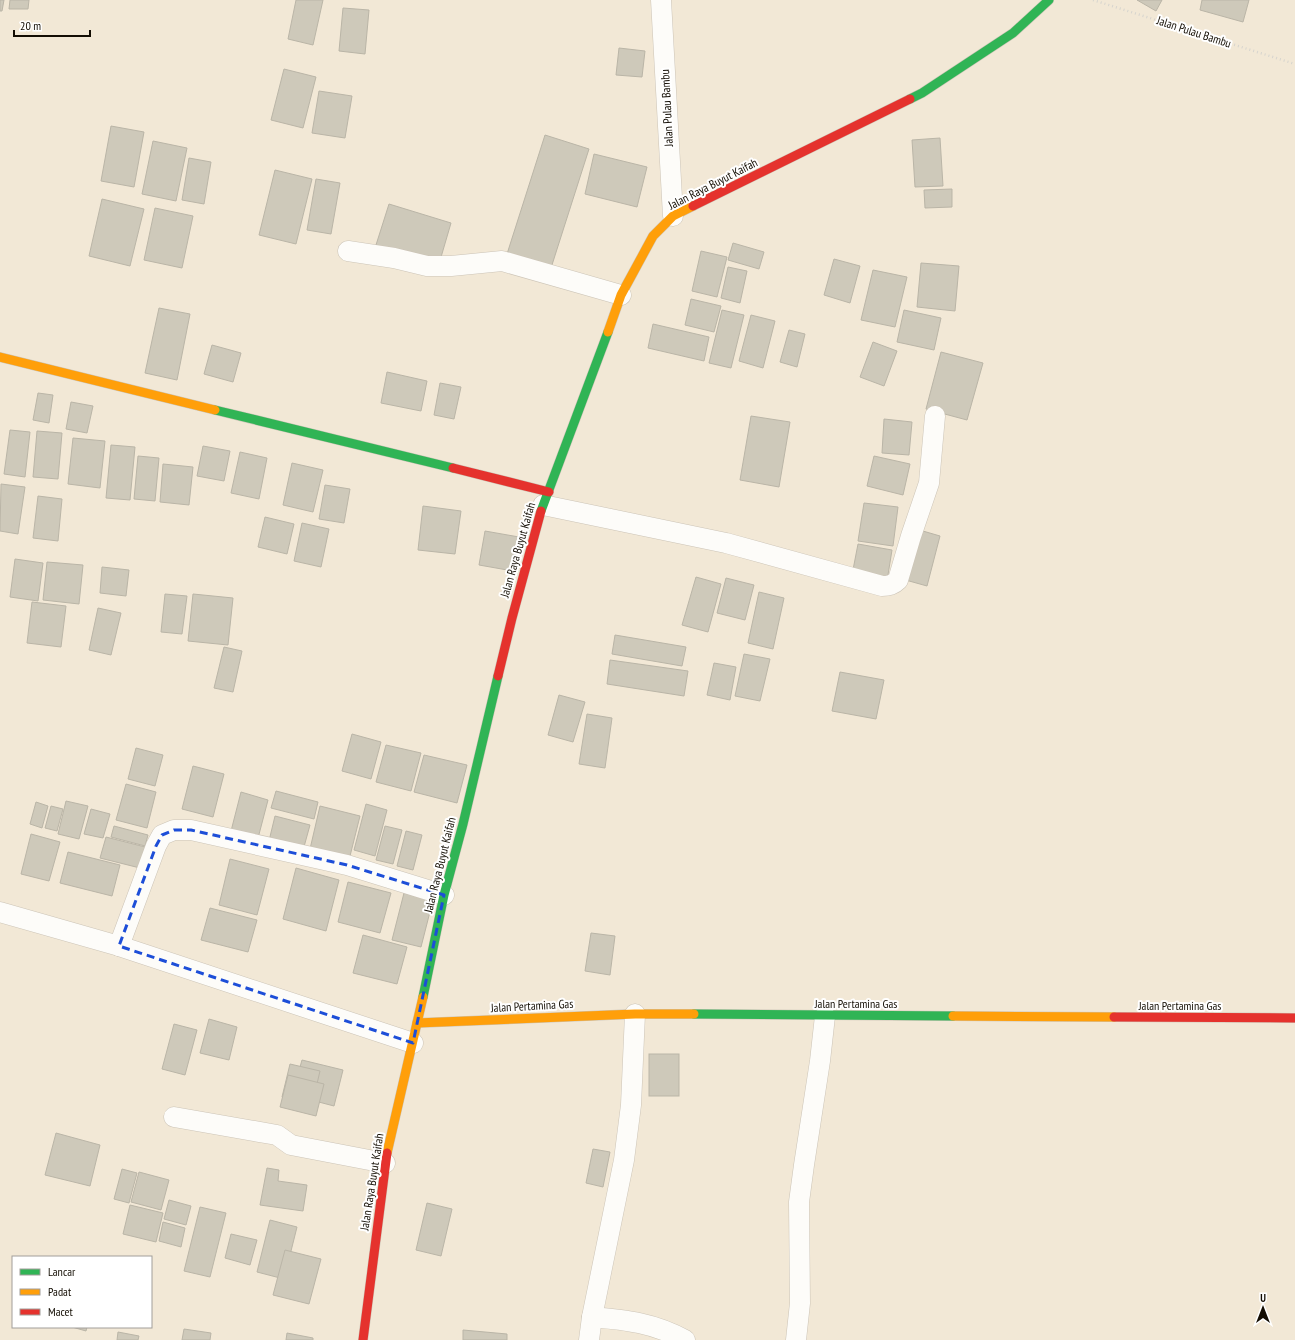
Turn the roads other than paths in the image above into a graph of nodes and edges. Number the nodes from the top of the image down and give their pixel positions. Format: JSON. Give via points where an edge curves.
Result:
{"nodes":[{"id":1,"x":661,"y":0,"type":"edge"},
{"id":2,"x":1049,"y":0,"type":"edge"},
{"id":3,"x":673,"y":216,"type":"junction"},
{"id":4,"x":348,"y":251,"type":"dead end"},
{"id":5,"x":621,"y":295,"type":"junction"},
{"id":6,"x":0,"y":357,"type":"edge"},
{"id":7,"x":935,"y":416,"type":"dead end"},
{"id":8,"x":546,"y":498,"type":"junction"},
{"id":9,"x":444,"y":895,"type":"junction"},
{"id":10,"x":0,"y":912,"type":"edge"},
{"id":11,"x":119,"y":946,"type":"junction"},
{"id":12,"x":635,"y":1014,"type":"junction"},
{"id":13,"x":825,"y":1016,"type":"junction"},
{"id":14,"x":1295,"y":1018,"type":"edge"},
{"id":15,"x":417,"y":1023,"type":"junction"},
{"id":16,"x":413,"y":1043,"type":"junction"},
{"id":17,"x":174,"y":1117,"type":"dead end"},
{"id":18,"x":385,"y":1163,"type":"junction"},
{"id":19,"x":592,"y":1317,"type":"junction"},
{"id":20,"x":363,"y":1340,"type":"edge"},
{"id":21,"x":589,"y":1340,"type":"edge"},
{"id":22,"x":685,"y":1340,"type":"edge"},
{"id":23,"x":796,"y":1340,"type":"edge"}],
"edges":[{"from":1,"to":3,"type":"street","name":"Jalan Pulau Bambu"},
{"from":2,"to":3,"type":"street","name":"Jalan Raya Buyut Kaifah","via":[[1013,33],[922,94]]},
{"from":3,"to":5,"type":"street","name":"Jalan Raya Buyut Kaifah","via":[[653,236]]},
{"from":4,"to":5,"type":"street","via":[[427,266],[502,261]]},
{"from":5,"to":8,"type":"street","name":"Jalan Raya Buyut Kaifah"},
{"from":6,"to":8,"type":"street"},
{"from":7,"to":8,"type":"street","via":[[929,483],[898,580],[888,586]]},
{"from":8,"to":9,"type":"street","name":"Jalan Raya Buyut Kaifah","via":[[512,618]]},
{"from":9,"to":11,"type":"street","via":[[347,865],[191,830],[174,830],[162,834],[156,846]]},
{"from":9,"to":15,"type":"street","name":"Jalan Raya Buyut Kaifah"},
{"from":10,"to":11,"type":"street"},
{"from":11,"to":16,"type":"street"},
{"from":12,"to":13,"type":"street","name":"Jalan Pertamina Gas"},
{"from":12,"to":15,"type":"street","name":"Jalan Pertamina Gas"},
{"from":12,"to":19,"type":"street","via":[[631,1105],[625,1152]]},
{"from":13,"to":14,"type":"street","name":"Jalan Pertamina Gas"},
{"from":13,"to":23,"type":"street","via":[[800,1202],[800,1303]]},
{"from":15,"to":16,"type":"street","name":"Jalan Raya Buyut Kaifah"},
{"from":16,"to":18,"type":"street","name":"Jalan Raya Buyut Kaifah"},
{"from":17,"to":18,"type":"street","via":[[277,1135],[291,1145]]},
{"from":18,"to":20,"type":"street","name":"Jalan Raya Buyut Kaifah"},
{"from":19,"to":21,"type":"street"},
{"from":19,"to":22,"type":"street","via":[[650,1324]]}]}
